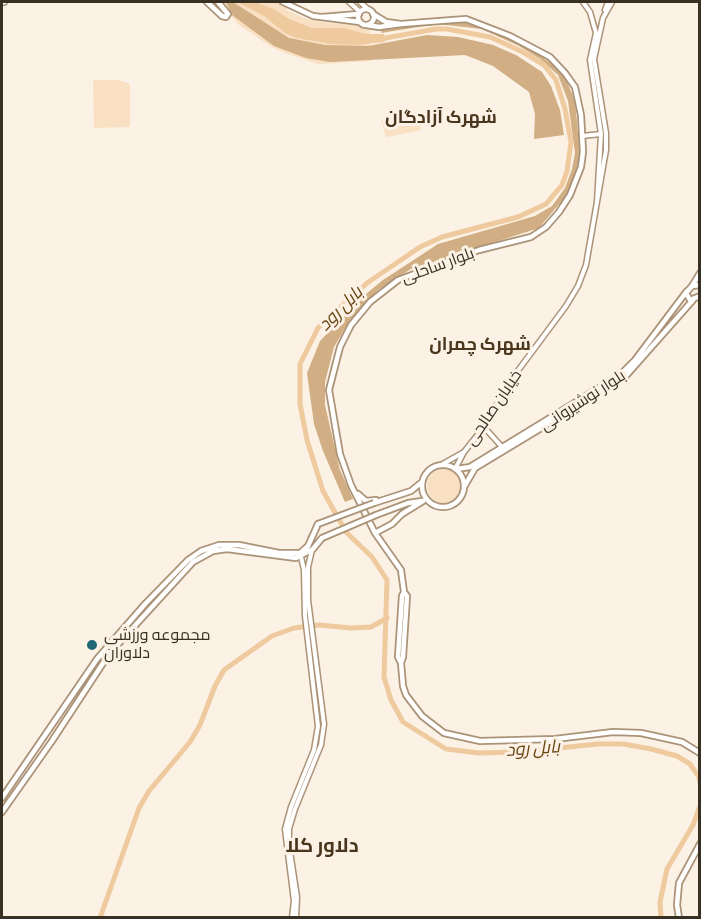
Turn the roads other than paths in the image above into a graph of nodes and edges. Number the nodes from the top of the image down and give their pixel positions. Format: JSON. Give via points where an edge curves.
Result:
{"nodes":[{"id":1,"x":207,"y":2,"type":"edge"},
{"id":2,"x":218,"y":2,"type":"edge"},
{"id":3,"x":283,"y":2,"type":"edge"},
{"id":4,"x":350,"y":2,"type":"edge"},
{"id":5,"x":360,"y":2,"type":"edge"},
{"id":6,"x":583,"y":2,"type":"edge"},
{"id":7,"x":590,"y":2,"type":"edge"},
{"id":8,"x":610,"y":2,"type":"edge"},
{"id":9,"x":588,"y":8,"type":"junction"},
{"id":10,"x":371,"y":12,"type":"junction"},
{"id":11,"x":359,"y":14,"type":"junction"},
{"id":12,"x":604,"y":16,"type":"junction"},
{"id":13,"x":320,"y":18,"type":"junction"},
{"id":14,"x":592,"y":21,"type":"junction"},
{"id":15,"x":360,"y":22,"type":"junction"},
{"id":16,"x":401,"y":24,"type":"junction"},
{"id":17,"x":366,"y":25,"type":"junction"},
{"id":18,"x":594,"y":27,"type":"junction"},
{"id":19,"x":601,"y":29,"type":"junction"},
{"id":20,"x":601,"y":134,"type":"junction"},
{"id":21,"x":582,"y":136,"type":"junction"},
{"id":22,"x":597,"y":202,"type":"junction"},
{"id":23,"x":699,"y":273,"type":"edge"},
{"id":24,"x":699,"y":285,"type":"edge"},
{"id":25,"x":692,"y":286,"type":"junction"},
{"id":26,"x":687,"y":291,"type":"junction"},
{"id":27,"x":697,"y":299,"type":"edge"},
{"id":28,"x":484,"y":427,"type":"junction"},
{"id":29,"x":502,"y":447,"type":"junction"},
{"id":30,"x":464,"y":452,"type":"junction"},
{"id":31,"x":459,"y":463,"type":"junction"},
{"id":32,"x":441,"y":465,"type":"junction"},
{"id":33,"x":465,"y":467,"type":"junction"},
{"id":34,"x":456,"y":469,"type":"junction"},
{"id":35,"x":423,"y":480,"type":"junction"},
{"id":36,"x":351,"y":485,"type":"junction"},
{"id":37,"x":464,"y":488,"type":"junction"},
{"id":38,"x":393,"y":497,"type":"junction"},
{"id":39,"x":423,"y":501,"type":"junction"},
{"id":40,"x":430,"y":502,"type":"junction"},
{"id":41,"x":375,"y":533,"type":"junction"},
{"id":42,"x":313,"y":549,"type":"junction"},
{"id":43,"x":300,"y":555,"type":"junction"},
{"id":44,"x":307,"y":616,"type":"junction"},
{"id":45,"x":314,"y":664,"type":"junction"},
{"id":46,"x":699,"y":753,"type":"edge"},
{"id":47,"x":2,"y":798,"type":"edge"},
{"id":48,"x":2,"y":810,"type":"edge"},
{"id":49,"x":699,"y":844,"type":"edge"},
{"id":50,"x":294,"y":918,"type":"edge"},
{"id":51,"x":678,"y":918,"type":"edge"}],
"edges":[{"from":1,"to":2,"type":"main road","via":[[226,17],[228,14]]},
{"from":3,"to":13,"type":"main road"},
{"from":4,"to":11,"type":"main road"},
{"from":5,"to":10,"type":"main road"},
{"from":6,"to":9,"type":"main road","name":"خيابان صالحی"},
{"from":7,"to":9,"type":"main road"},
{"from":8,"to":12,"type":"main road","name":"خيابان صالحی"},
{"from":9,"to":14,"type":"main road","name":"خيابان صالحی"},
{"from":10,"to":11,"type":"main road","via":[[363,10]]},
{"from":10,"to":16,"type":"main road","via":[[386,22]]},
{"from":10,"to":17,"type":"main road","via":[[372,21]]},
{"from":11,"to":13,"type":"main road"},
{"from":11,"to":15,"type":"main road"},
{"from":12,"to":14,"type":"main road"},
{"from":12,"to":19,"type":"main road","name":"خيابان صالحی"},
{"from":13,"to":15,"type":"main road"},
{"from":14,"to":18,"type":"main road","name":"خيابان صالحی"},
{"from":15,"to":17,"type":"main road"},
{"from":16,"to":17,"type":"main road","name":"بلوار ساحلی"},
{"from":16,"to":21,"type":"main road","name":"بلوار ساحلی","via":[[466,19],[550,57],[574,87]]},
{"from":18,"to":19,"type":"main road","via":[[598,25]]},
{"from":18,"to":20,"type":"main road","name":"خيابان صالحی","via":[[590,60]]},
{"from":19,"to":22,"type":"main road","name":"خيابان صالحی","via":[[594,59],[606,150]]},
{"from":20,"to":21,"type":"main road"},
{"from":20,"to":22,"type":"main road","name":"خيابان صالحی"},
{"from":21,"to":36,"type":"main road","name":"بلوار ساحلی","via":[[577,179],[560,212],[546,227],[531,237],[470,253],[398,280],[370,302],[351,325],[335,361],[329,390],[338,444]]},
{"from":22,"to":28,"type":"main road","name":"خيابان صالحی","via":[[590,249],[578,286]]},
{"from":23,"to":25,"type":"main road"},
{"from":24,"to":25,"type":"main road"},
{"from":25,"to":26,"type":"main road","name":"بلوار نوشیروانی"},
{"from":26,"to":27,"type":"main road","via":[[688,298]]},
{"from":26,"to":29,"type":"main road","name":"بلوار نوشیروانی","via":[[620,375]]},
{"from":27,"to":37,"type":"main road","name":"بلوار نوشیروانی","via":[[624,378],[475,468]]},
{"from":28,"to":29,"type":"main road"},
{"from":28,"to":30,"type":"main road","name":"خيابان صالحی"},
{"from":29,"to":33,"type":"main road","name":"بلوار نوشیروانی"},
{"from":30,"to":31,"type":"main road"},
{"from":30,"to":32,"type":"main road"},
{"from":31,"to":33,"type":"main road"},
{"from":31,"to":34,"type":"main road"},
{"from":32,"to":34,"type":"main road"},
{"from":32,"to":35,"type":"main road","via":[[428,471]]},
{"from":33,"to":34,"type":"main road","name":"بلوار نوشیروانی"},
{"from":34,"to":37,"type":"main road","via":[[463,477]]},
{"from":35,"to":38,"type":"main road","via":[[411,491]]},
{"from":35,"to":40,"type":"main road","via":[[423,492]]},
{"from":36,"to":38,"type":"main road","via":[[366,501]]},
{"from":36,"to":41,"type":"main road","name":"بلوار ساحلی"},
{"from":37,"to":40,"type":"main road","via":[[453,504],[442,507]]},
{"from":38,"to":43,"type":"main road","bridge":true,"via":[[318,524]]},
{"from":39,"to":40,"type":"main road"},
{"from":39,"to":41,"type":"main road"},
{"from":39,"to":42,"type":"main road","bridge":true,"via":[[408,503],[322,538]]},
{"from":41,"to":46,"type":"main road","name":"بلوار ساحلی","via":[[403,574],[406,596],[401,678],[406,695],[430,724],[452,736],[480,741],[641,733],[682,742]]},
{"from":42,"to":43,"type":"main road"},
{"from":42,"to":44,"type":"main road","via":[[308,567]]},
{"from":43,"to":44,"type":"main road"},
{"from":43,"to":47,"type":"main road","via":[[219,545],[188,561],[97,659]]},
{"from":43,"to":48,"type":"main road","via":[[227,549],[213,551],[193,562],[110,654]]},
{"from":44,"to":45,"type":"main road"},
{"from":44,"to":45,"type":"main road","via":[[306,633]]},
{"from":45,"to":50,"type":"main road","via":[[316,741],[285,830]]},
{"from":49,"to":51,"type":"main road","via":[[680,883]]}]}
